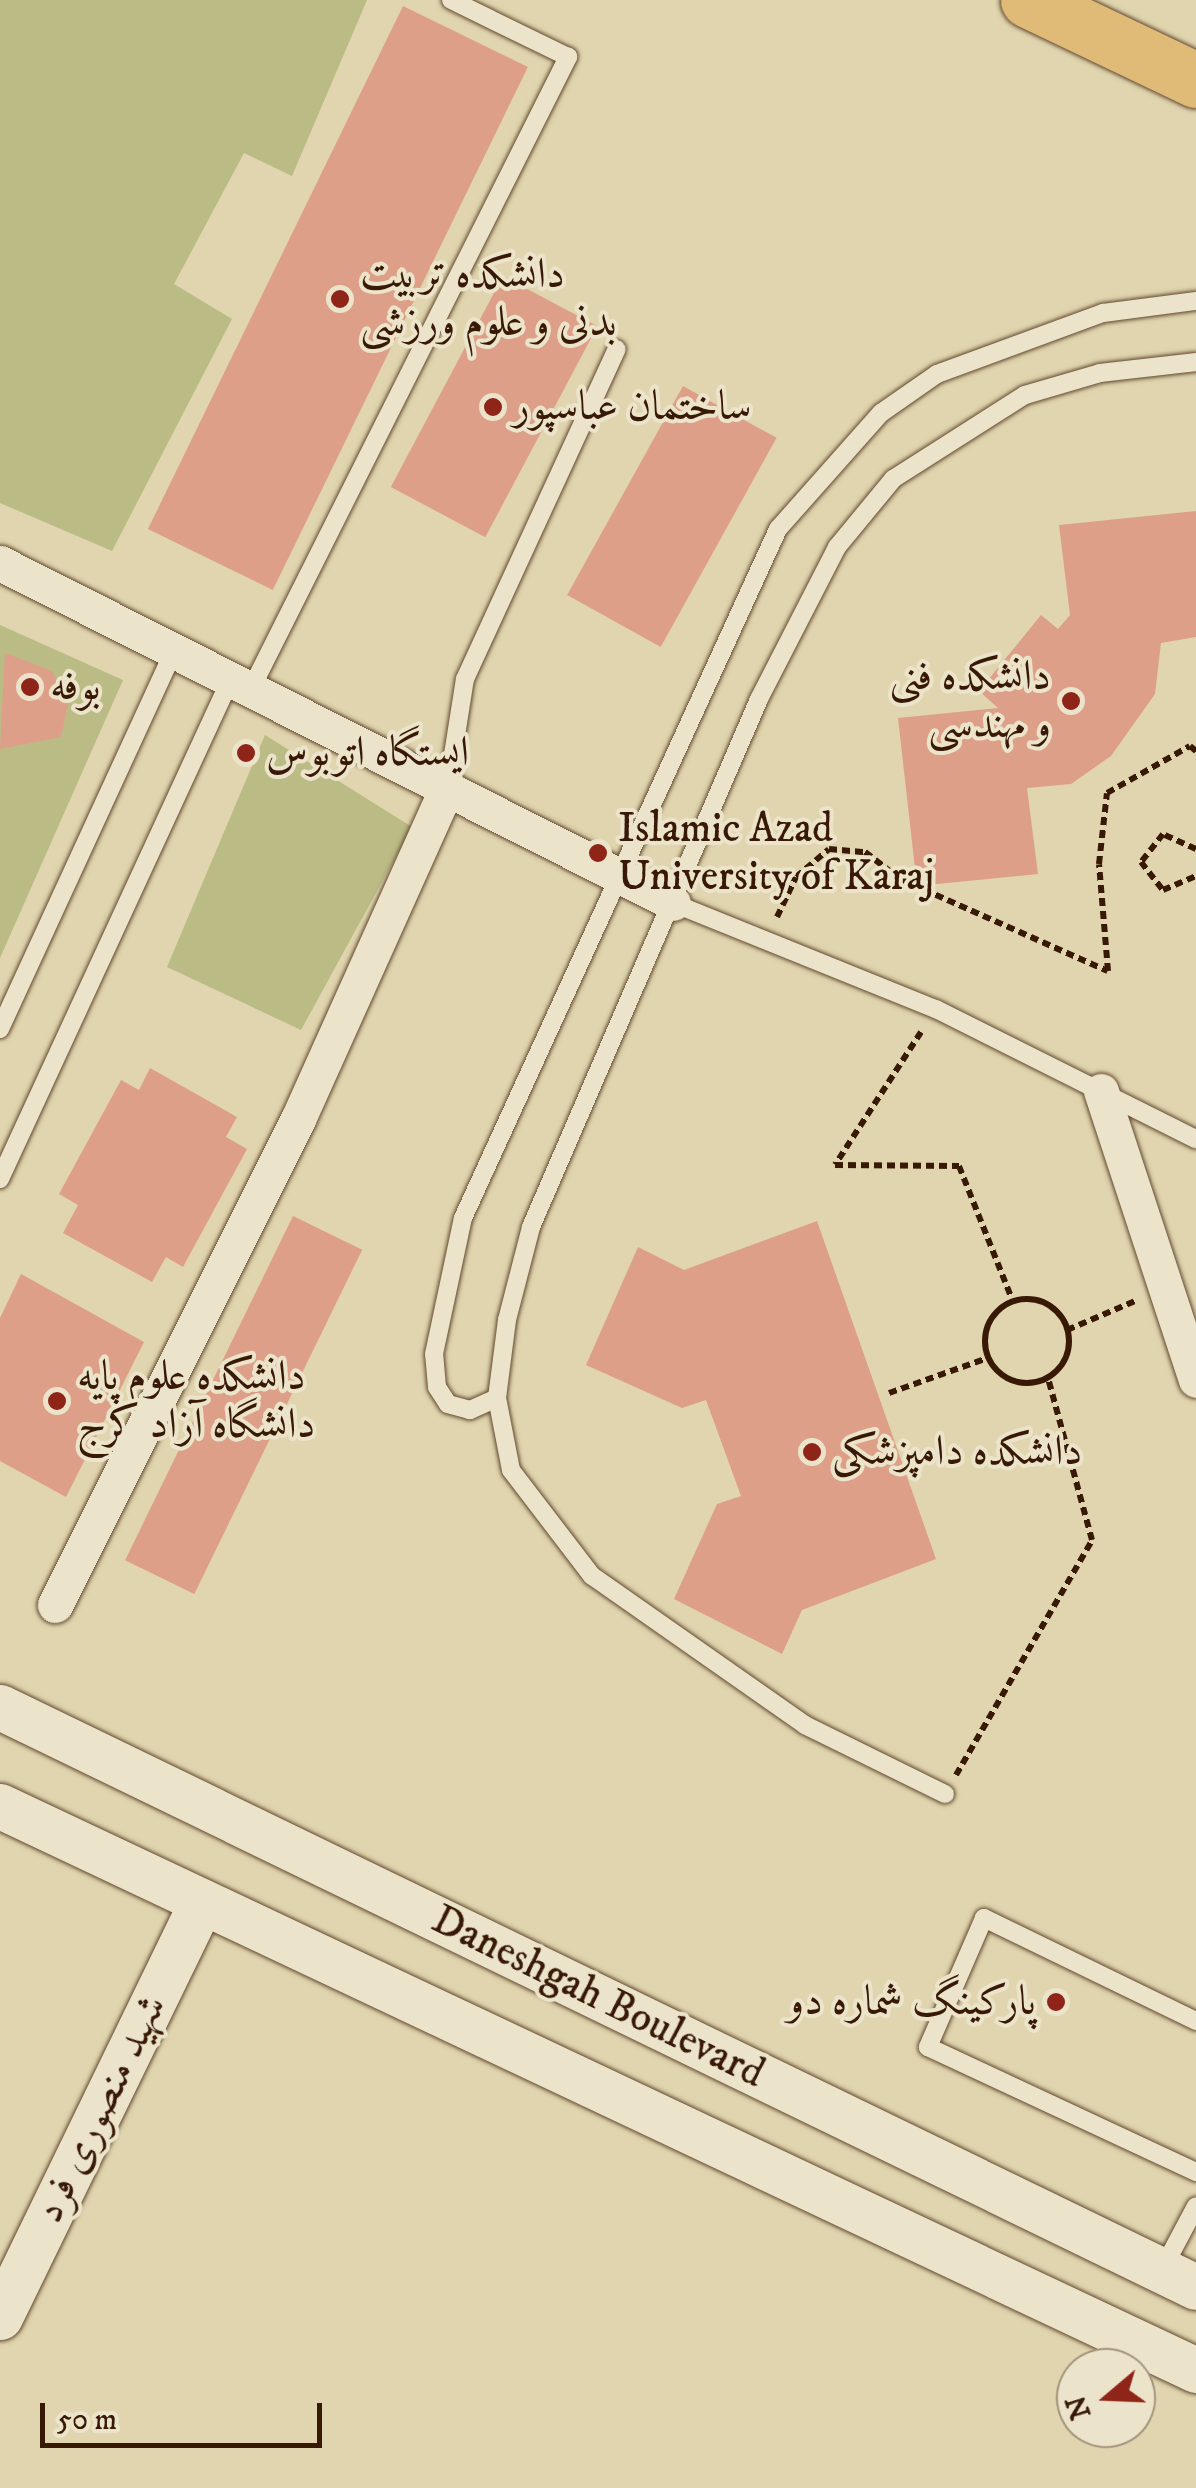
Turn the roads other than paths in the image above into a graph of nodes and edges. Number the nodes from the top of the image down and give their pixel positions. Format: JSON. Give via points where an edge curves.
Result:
{"nodes":[{"id":1,"x":451,"y":0,"type":"edge"},
{"id":2,"x":1028,"y":0,"type":"edge"},
{"id":3,"x":1196,"y":80,"type":"edge"},
{"id":4,"x":1196,"y":301,"type":"edge"},
{"id":5,"x":617,"y":348,"type":"dead end"},
{"id":6,"x":1196,"y":362,"type":"edge"},
{"id":7,"x":0,"y":562,"type":"edge"},
{"id":8,"x":175,"y":647,"type":"junction"},
{"id":9,"x":243,"y":681,"type":"junction"},
{"id":10,"x":448,"y":786,"type":"junction"},
{"id":11,"x":618,"y":875,"type":"junction"},
{"id":12,"x":673,"y":904,"type":"junction"},
{"id":13,"x":0,"y":1029,"type":"edge"},
{"id":14,"x":1102,"y":1091,"type":"junction"},
{"id":15,"x":1196,"y":1139,"type":"edge"},
{"id":16,"x":0,"y":1180,"type":"edge"},
{"id":17,"x":1196,"y":1380,"type":"edge"},
{"id":18,"x":497,"y":1398,"type":"junction"},
{"id":19,"x":55,"y":1605,"type":"dead end"},
{"id":20,"x":0,"y":1707,"type":"edge"},
{"id":21,"x":946,"y":1794,"type":"road end"},
{"id":22,"x":0,"y":1806,"type":"edge"},
{"id":23,"x":202,"y":1901,"type":"junction"},
{"id":24,"x":1196,"y":2020,"type":"edge"},
{"id":25,"x":1196,"y":2172,"type":"edge"},
{"id":26,"x":1196,"y":2206,"type":"edge"},
{"id":27,"x":1179,"y":2278,"type":"edge"},
{"id":28,"x":0,"y":2317,"type":"edge"},
{"id":29,"x":1196,"y":2370,"type":"edge"}],
"edges":[{"from":1,"to":9,"type":"lane","via":[[568,58]]},
{"from":2,"to":3,"type":"main road"},
{"from":4,"to":11,"type":"lane","via":[[1103,313],[1020,339],[938,374],[880,413],[778,529]]},
{"from":5,"to":10,"type":"lane","via":[[465,678]]},
{"from":6,"to":12,"type":"lane","via":[[1025,395],[893,479],[838,546],[759,700]]},
{"from":7,"to":8,"type":"street"},
{"from":8,"to":9,"type":"street"},
{"from":8,"to":13,"type":"lane"},
{"from":9,"to":10,"type":"street"},
{"from":9,"to":16,"type":"lane"},
{"from":10,"to":11,"type":"street"},
{"from":10,"to":19,"type":"street","via":[[298,1119]]},
{"from":11,"to":12,"type":"street"},
{"from":11,"to":18,"type":"lane","via":[[463,1218],[444,1293],[437,1388],[448,1404],[470,1410]]},
{"from":12,"to":14,"type":"lane","via":[[936,1010]]},
{"from":12,"to":18,"type":"lane","via":[[532,1227]]},
{"from":14,"to":15,"type":"lane"},
{"from":14,"to":17,"type":"street"},
{"from":18,"to":21,"type":"lane","via":[[512,1470],[592,1576],[805,1725]]},
{"from":20,"to":27,"type":"street","name":"Daneshgah Boulevard"},
{"from":22,"to":23,"type":"street","name":"Daneshgah Boulevard"},
{"from":23,"to":28,"type":"street","name":"شهید منصوری فرد"},
{"from":23,"to":29,"type":"street","name":"Daneshgah Boulevard"},
{"from":24,"to":25,"type":"lane","via":[[984,1918],[928,2047]]},
{"from":26,"to":27,"type":"lane"}]}
